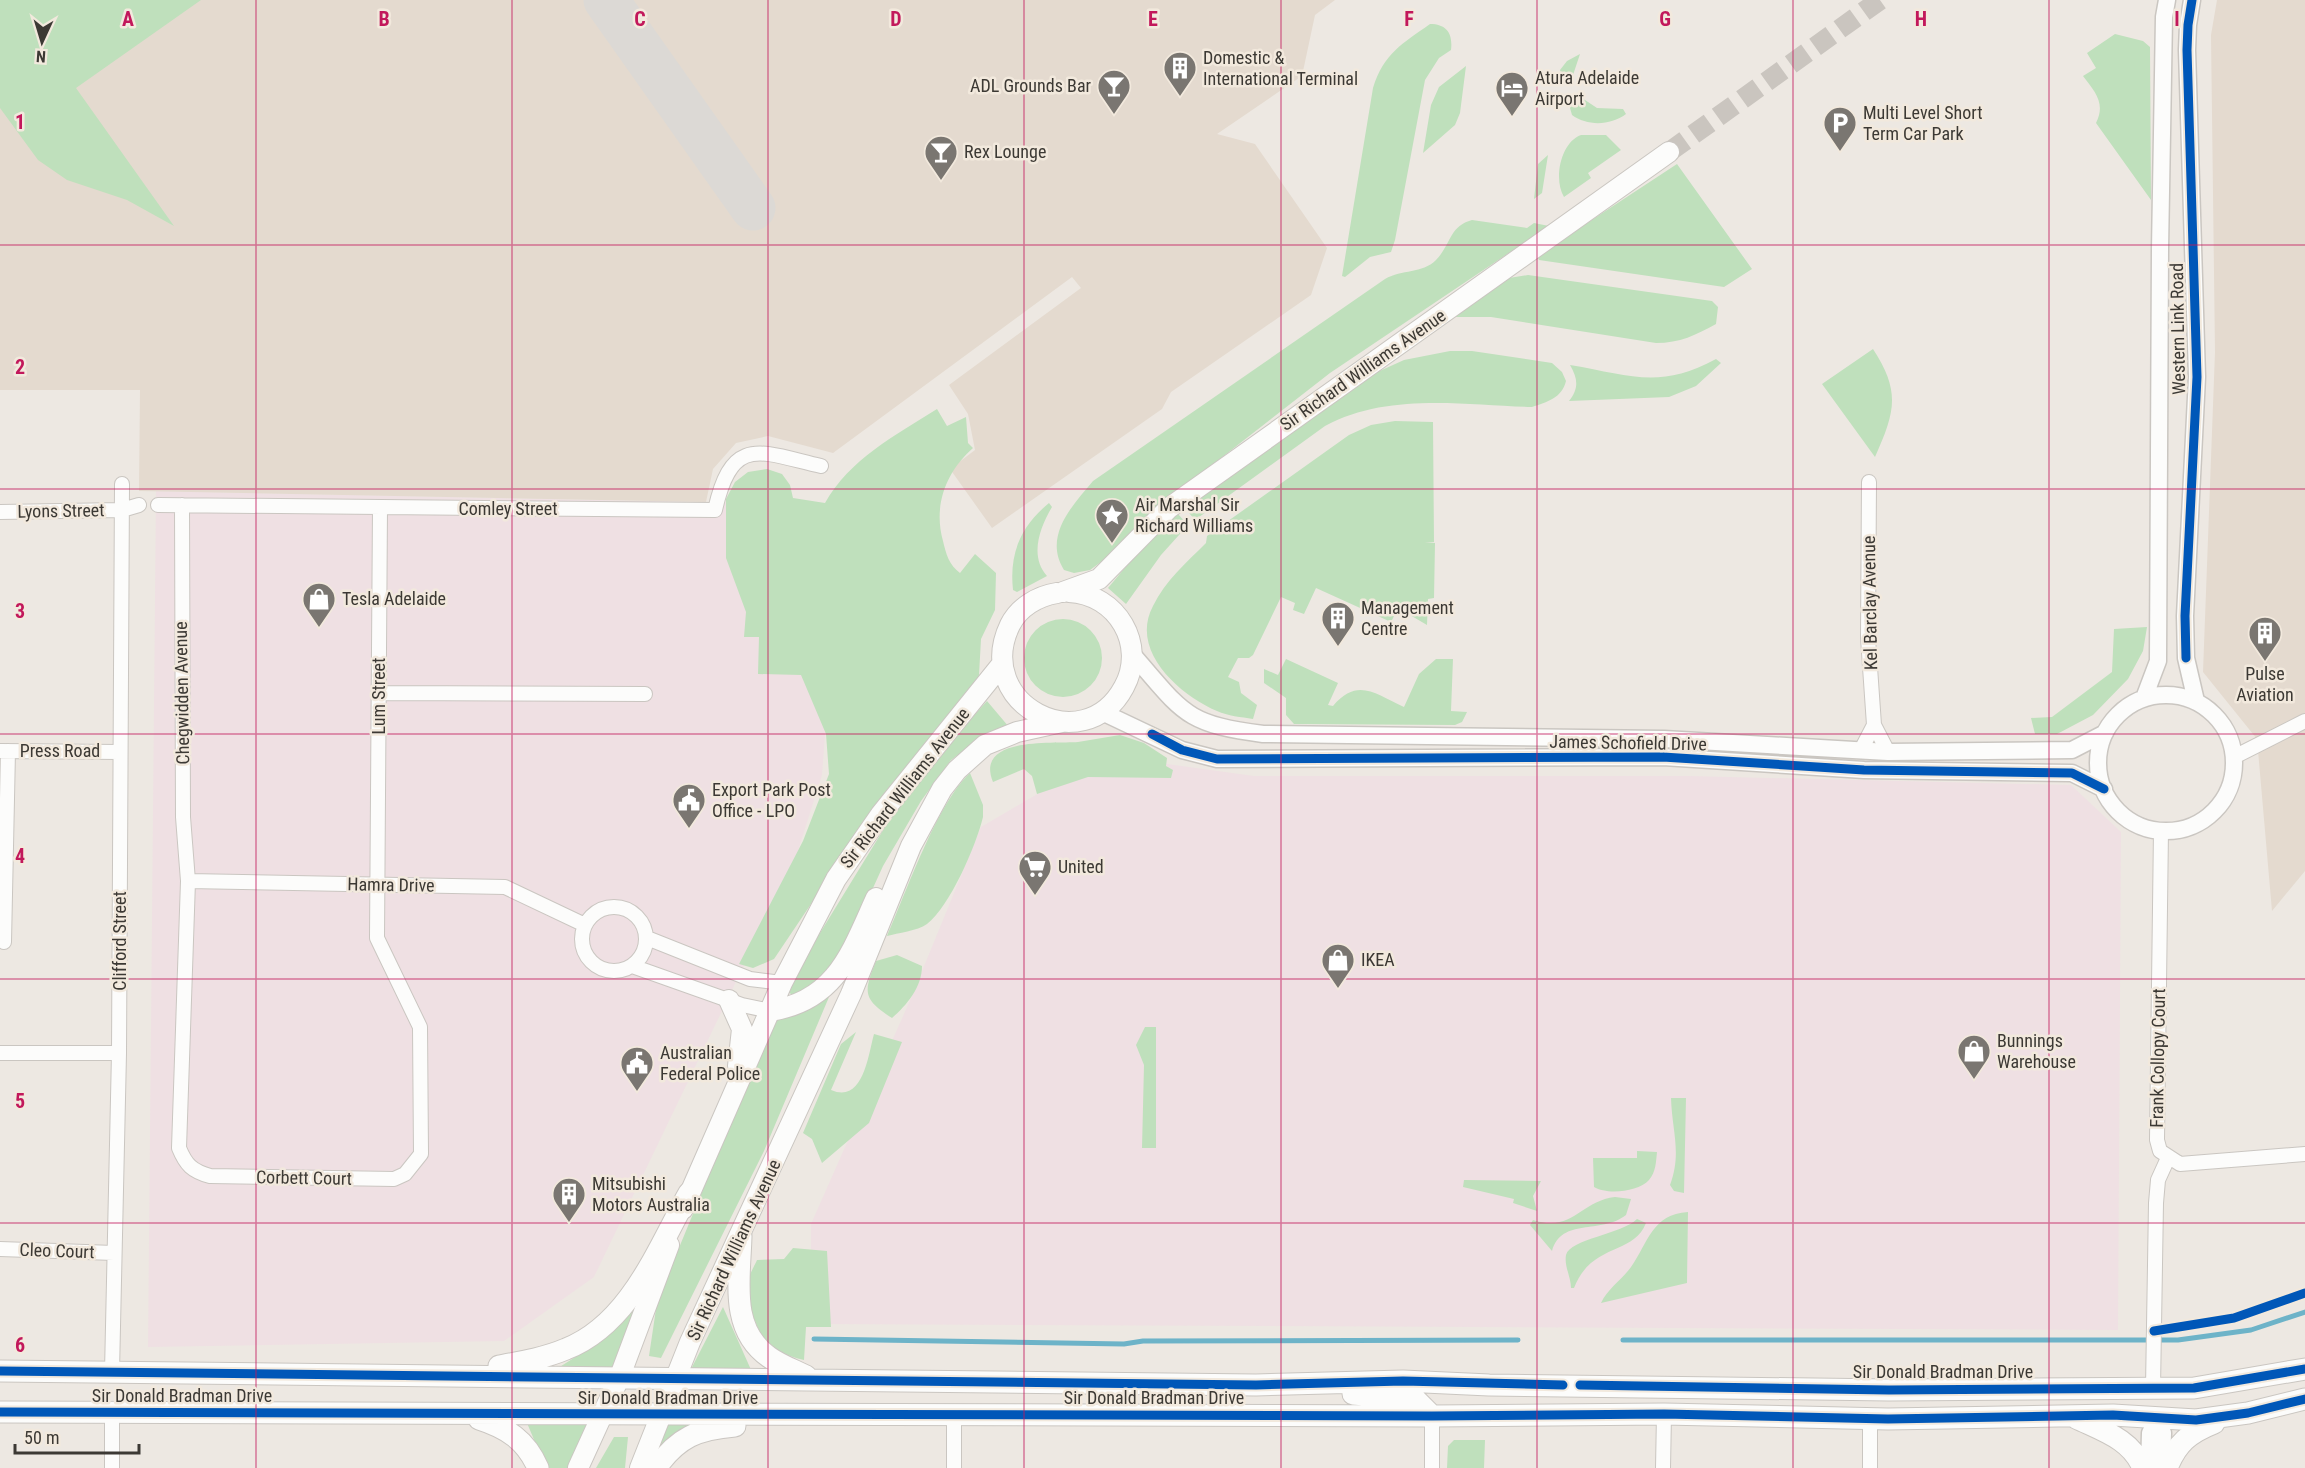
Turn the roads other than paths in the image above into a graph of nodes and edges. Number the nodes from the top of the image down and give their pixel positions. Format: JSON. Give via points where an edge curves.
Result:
{"nodes":[{"id":1,"x":2167,"y":0,"type":"edge"},
{"id":2,"x":2192,"y":0,"type":"edge"},
{"id":3,"x":1669,"y":152,"type":"tunnel mouth"},
{"id":4,"x":821,"y":466,"type":"dead end"},
{"id":5,"x":1869,"y":482,"type":"dead end"},
{"id":6,"x":122,"y":484,"type":"dead end"},
{"id":7,"x":139,"y":505,"type":"dead end"},
{"id":8,"x":158,"y":505,"type":"dead end"},
{"id":9,"x":182,"y":505,"type":"junction"},
{"id":10,"x":380,"y":508,"type":"junction"},
{"id":11,"x":122,"y":510,"type":"junction"},
{"id":12,"x":0,"y":512,"type":"edge"},
{"id":13,"x":1060,"y":592,"type":"junction"},
{"id":14,"x":1133,"y":655,"type":"junction"},
{"id":15,"x":1002,"y":664,"type":"junction"},
{"id":16,"x":379,"y":693,"type":"junction"},
{"id":17,"x":645,"y":694,"type":"dead end"},
{"id":18,"x":2144,"y":698,"type":"junction"},
{"id":19,"x":2196,"y":701,"type":"junction"},
{"id":20,"x":1102,"y":712,"type":"junction"},
{"id":21,"x":2305,"y":721,"type":"edge"},
{"id":22,"x":1062,"y":722,"type":"junction"},
{"id":23,"x":1874,"y":725,"type":"junction"},
{"id":24,"x":2105,"y":733,"type":"junction"},
{"id":25,"x":1861,"y":750,"type":"junction"},
{"id":26,"x":4,"y":751,"type":"edge"},
{"id":27,"x":120,"y":752,"type":"junction"},
{"id":28,"x":1888,"y":752,"type":"junction"},
{"id":29,"x":2234,"y":757,"type":"junction"},
{"id":30,"x":2104,"y":789,"type":"junction"},
{"id":31,"x":2161,"y":830,"type":"junction"},
{"id":32,"x":910,"y":846,"type":"junction"},
{"id":33,"x":188,"y":881,"type":"junction"},
{"id":34,"x":378,"y":884,"type":"junction"},
{"id":35,"x":585,"y":925,"type":"junction"},
{"id":36,"x":647,"y":938,"type":"junction"},
{"id":37,"x":4,"y":942,"type":"dead end"},
{"id":38,"x":632,"y":966,"type":"junction"},
{"id":39,"x":782,"y":984,"type":"junction"},
{"id":40,"x":729,"y":1000,"type":"junction"},
{"id":41,"x":770,"y":1011,"type":"junction"},
{"id":42,"x":0,"y":1053,"type":"edge"},
{"id":43,"x":119,"y":1053,"type":"junction"},
{"id":44,"x":732,"y":1095,"type":"junction"},
{"id":45,"x":2305,"y":1154,"type":"edge"},
{"id":46,"x":2168,"y":1158,"type":"junction"},
{"id":47,"x":689,"y":1193,"type":"junction"},
{"id":48,"x":741,"y":1236,"type":"junction"},
{"id":49,"x":0,"y":1249,"type":"edge"},
{"id":50,"x":114,"y":1252,"type":"junction"},
{"id":51,"x":2305,"y":1369,"type":"edge"},
{"id":52,"x":0,"y":1371,"type":"edge"},
{"id":53,"x":112,"y":1372,"type":"junction"},
{"id":54,"x":436,"y":1374,"type":"junction"},
{"id":55,"x":620,"y":1376,"type":"junction"},
{"id":56,"x":676,"y":1377,"type":"junction"},
{"id":57,"x":810,"y":1378,"type":"junction"},
{"id":58,"x":1256,"y":1385,"type":"junction"},
{"id":59,"x":2094,"y":1387,"type":"junction"},
{"id":60,"x":2153,"y":1388,"type":"junction"},
{"id":61,"x":2194,"y":1388,"type":"junction"},
{"id":62,"x":2305,"y":1399,"type":"edge"},
{"id":63,"x":0,"y":1412,"type":"edge"},
{"id":64,"x":112,"y":1412,"type":"junction"},
{"id":65,"x":954,"y":1413,"type":"junction"},
{"id":66,"x":465,"y":1414,"type":"junction"},
{"id":67,"x":604,"y":1414,"type":"junction"},
{"id":68,"x":1664,"y":1414,"type":"junction"},
{"id":69,"x":2237,"y":1414,"type":"junction"},
{"id":70,"x":661,"y":1415,"type":"junction"},
{"id":71,"x":837,"y":1415,"type":"junction"},
{"id":72,"x":1432,"y":1416,"type":"junction"},
{"id":73,"x":2073,"y":1417,"type":"junction"},
{"id":74,"x":1870,"y":1418,"type":"junction"},
{"id":75,"x":2157,"y":1419,"type":"junction"},
{"id":76,"x":112,"y":1468,"type":"edge"},
{"id":77,"x":538,"y":1468,"type":"edge"},
{"id":78,"x":578,"y":1468,"type":"edge"},
{"id":79,"x":640,"y":1468,"type":"edge"},
{"id":80,"x":656,"y":1468,"type":"edge"},
{"id":81,"x":954,"y":1468,"type":"edge"},
{"id":82,"x":1432,"y":1468,"type":"edge"},
{"id":83,"x":1663,"y":1468,"type":"edge"},
{"id":84,"x":1870,"y":1468,"type":"edge"},
{"id":85,"x":2143,"y":1468,"type":"edge"},
{"id":86,"x":2149,"y":1468,"type":"edge"},
{"id":87,"x":2164,"y":1468,"type":"edge"}],
"edges":[{"from":1,"to":18,"type":"street","name":"Western Link Road","via":[[2160,249],[2158,661]]},
{"from":2,"to":19,"type":"street","name":"Western Link Road","via":[[2187,50],[2197,377],[2186,658]]},
{"from":3,"to":13,"type":"main road","name":"Sir Richard Williams Avenue","via":[[1169,508],[1099,579]]},
{"from":4,"to":10,"type":"street","name":"Comley Street","via":[[762,453],[745,454],[730,467],[715,510]]},
{"from":5,"to":23,"type":"street","name":"Kel Barclay Avenue","via":[[1868,638]]},
{"from":6,"to":11,"type":"street","name":"Clifford Street"},
{"from":7,"to":11,"type":"street","name":"Lyons Street"},
{"from":8,"to":9,"type":"street","name":"Comley Street"},
{"from":9,"to":10,"type":"street","name":"Comley Street"},
{"from":9,"to":33,"type":"street","name":"Chegwidden Avenue","via":[[183,818]]},
{"from":10,"to":16,"type":"street","name":"Lum Street"},
{"from":11,"to":12,"type":"street","name":"Lyons Street"},
{"from":11,"to":27,"type":"street","name":"Clifford Street"},
{"from":13,"to":14,"type":"main road","via":[[1091,596],[1115,612],[1128,634]]},
{"from":13,"to":15,"type":"main road","via":[[1034,601],[1012,621],[1004,642]]},
{"from":14,"to":20,"type":"main road","via":[[1130,677],[1119,697]]},
{"from":14,"to":25,"type":"street","name":"James Schofield Drive","via":[[1160,690],[1184,712],[1203,723],[1228,729],[1280,735],[1664,739]]},
{"from":15,"to":22,"type":"main road","via":[[1015,697],[1036,714]]},
{"from":15,"to":39,"type":"main road","name":"Sir Richard Williams Avenue","via":[[850,856]]},
{"from":16,"to":17,"type":"street"},
{"from":16,"to":34,"type":"street","name":"Lum Street"},
{"from":18,"to":19,"type":"street","via":[[2179,696]]},
{"from":18,"to":24,"type":"street","via":[[2121,712]]},
{"from":19,"to":29,"type":"street","via":[[2223,724]]},
{"from":20,"to":22,"type":"main road","via":[[1083,720]]},
{"from":20,"to":30,"type":"street","name":"James Schofield Drive","via":[[1182,750],[1217,759],[1663,757],[1864,770],[2072,772]]},
{"from":21,"to":29,"type":"street"},
{"from":22,"to":32,"type":"main road","name":"Sir Richard Williams Avenue","via":[[1001,738],[971,756],[942,789]]},
{"from":23,"to":25,"type":"street"},
{"from":23,"to":28,"type":"street","name":"Kel Barclay Avenue"},
{"from":24,"to":28,"type":"street","name":"James Schofield Drive","via":[[2072,750]]},
{"from":24,"to":30,"type":"street","via":[[2098,766]]},
{"from":25,"to":28,"type":"street","name":"James Schofield Drive"},
{"from":26,"to":27,"type":"street","name":"Press Road"},
{"from":26,"to":37,"type":"street"},
{"from":27,"to":43,"type":"street","name":"Clifford Street"},
{"from":29,"to":31,"type":"street","via":[[2230,786],[2215,811],[2190,826]]},
{"from":30,"to":31,"type":"street","via":[[2126,818]]},
{"from":31,"to":46,"type":"street","name":"Frank Collopy Court","via":[[2157,1140],[2160,1151]]},
{"from":32,"to":41,"type":"main road","via":[[876,896],[844,967],[810,999]]},
{"from":32,"to":48,"type":"main road","name":"Sir Richard Williams Avenue","via":[[851,994]]},
{"from":33,"to":34,"type":"street","name":"Hamra Drive"},
{"from":33,"to":34,"type":"street","name":"Corbett Court","via":[[179,1148],[185,1163],[210,1176],[394,1179],[405,1174],[421,1154],[420,1027],[377,938]]},
{"from":34,"to":35,"type":"street","name":"Hamra Drive","via":[[505,887]]},
{"from":35,"to":36,"type":"street","via":[[599,910],[620,906],[637,915]]},
{"from":35,"to":38,"type":"street","via":[[582,945],[593,963],[612,971]]},
{"from":36,"to":38,"type":"street","via":[[640,959]]},
{"from":36,"to":39,"type":"street","via":[[750,979]]},
{"from":38,"to":40,"type":"street"},
{"from":39,"to":41,"type":"main road","name":"Sir Richard Williams Avenue"},
{"from":40,"to":41,"type":"street"},
{"from":40,"to":44,"type":"main road","via":[[738,1017],[742,1044]]},
{"from":41,"to":44,"type":"main road","name":"Sir Richard Williams Avenue"},
{"from":42,"to":43,"type":"street"},
{"from":43,"to":50,"type":"street","name":"Clifford Street"},
{"from":44,"to":47,"type":"main road","name":"Sir Richard Williams Avenue"},
{"from":45,"to":46,"type":"street","via":[[2203,1164],[2180,1164]]},
{"from":46,"to":60,"type":"street","via":[[2158,1180],[2156,1203]]},
{"from":47,"to":54,"type":"main road","via":[[631,1297],[590,1336],[567,1349],[528,1360]]},
{"from":47,"to":55,"type":"main road","name":"Sir Richard Williams Avenue"},
{"from":48,"to":56,"type":"main road","name":"Sir Richard Williams Avenue"},
{"from":48,"to":57,"type":"main road","via":[[739,1306],[744,1331],[768,1357]]},
{"from":49,"to":50,"type":"street","name":"Cleo Court"},
{"from":50,"to":53,"type":"street","name":"Clifford Street"},
{"from":51,"to":61,"type":"main road","name":"Sir Donald Bradman Drive"},
{"from":52,"to":53,"type":"main road","name":"Sir Donald Bradman Drive"},
{"from":53,"to":54,"type":"main road","name":"Sir Donald Bradman Drive"},
{"from":54,"to":55,"type":"main road","name":"Sir Donald Bradman Drive"},
{"from":55,"to":56,"type":"main road","name":"Sir Donald Bradman Drive"},
{"from":55,"to":67,"type":"main road","name":"Sir Richard Williams Avenue"},
{"from":56,"to":57,"type":"main road","name":"Sir Donald Bradman Drive"},
{"from":56,"to":70,"type":"main road","name":"Sir Richard Williams Avenue"},
{"from":57,"to":58,"type":"main road","name":"Sir Donald Bradman Drive"},
{"from":58,"to":59,"type":"main road","name":"Sir Donald Bradman Drive","via":[[1403,1381],[1888,1390]]},
{"from":58,"to":72,"type":"main road","via":[[1415,1399]]},
{"from":59,"to":60,"type":"main road","name":"Sir Donald Bradman Drive"},
{"from":59,"to":75,"type":"main road","via":[[2137,1404]]},
{"from":60,"to":61,"type":"main road","name":"Sir Donald Bradman Drive"},
{"from":61,"to":75,"type":"main road"},
{"from":62,"to":69,"type":"main road","name":"Sir Donald Bradman Drive"},
{"from":63,"to":64,"type":"main road","name":"Sir Donald Bradman Drive"},
{"from":64,"to":66,"type":"main road","name":"Sir Donald Bradman Drive"},
{"from":64,"to":76,"type":"street"},
{"from":65,"to":71,"type":"main road","name":"Sir Donald Bradman Drive"},
{"from":65,"to":72,"type":"main road","name":"Sir Donald Bradman Drive"},
{"from":65,"to":81,"type":"street"},
{"from":66,"to":67,"type":"main road","name":"Sir Donald Bradman Drive"},
{"from":66,"to":77,"type":"main road","via":[[516,1435]]},
{"from":67,"to":70,"type":"main road","name":"Sir Donald Bradman Drive"},
{"from":67,"to":78,"type":"main road","name":"Sir Richard Williams Avenue"},
{"from":68,"to":72,"type":"main road","name":"Sir Donald Bradman Drive"},
{"from":68,"to":74,"type":"main road","name":"Sir Donald Bradman Drive"},
{"from":68,"to":83,"type":"street"},
{"from":69,"to":75,"type":"main road","name":"Sir Donald Bradman Drive","via":[[2196,1420]]},
{"from":69,"to":87,"type":"main road","via":[[2186,1437]]},
{"from":70,"to":71,"type":"main road","name":"Sir Donald Bradman Drive"},
{"from":70,"to":79,"type":"main road","name":"Sir Richard Williams Avenue"},
{"from":71,"to":80,"type":"main road","via":[[709,1428],[680,1441]]},
{"from":72,"to":82,"type":"street"},
{"from":73,"to":74,"type":"main road","name":"Sir Donald Bradman Drive"},
{"from":73,"to":75,"type":"main road","name":"Sir Donald Bradman Drive"},
{"from":73,"to":85,"type":"main road","via":[[2125,1442]]},
{"from":74,"to":84,"type":"street"},
{"from":75,"to":86,"type":"street","via":[[2150,1433]]},
{"from":75,"to":87,"type":"street","via":[[2163,1433]]}]}
